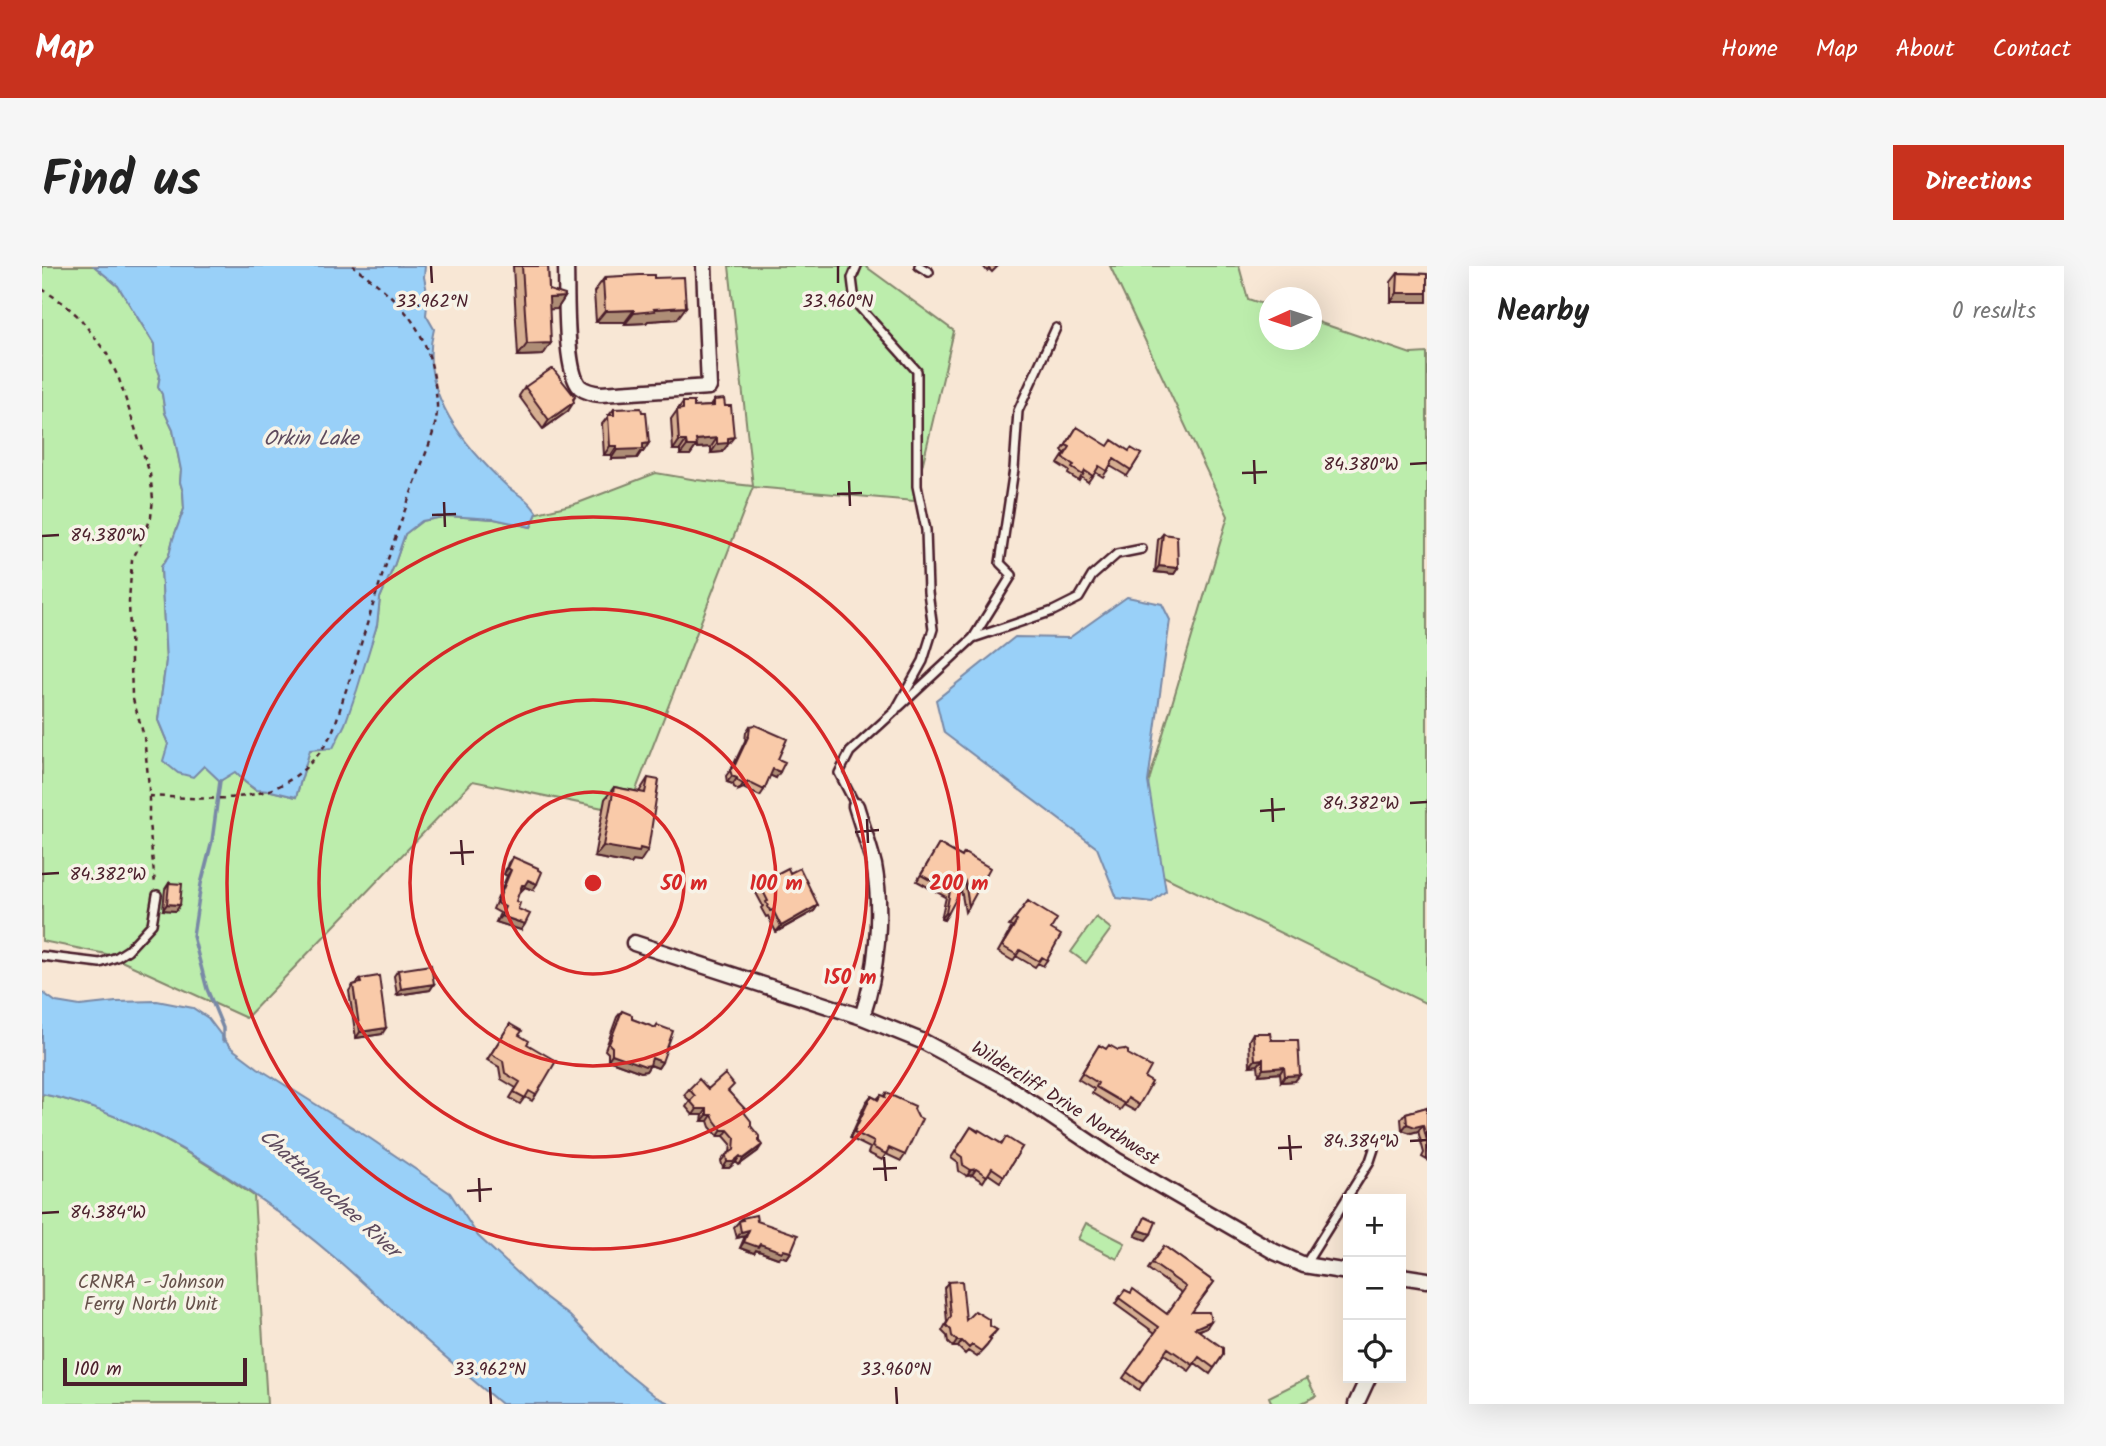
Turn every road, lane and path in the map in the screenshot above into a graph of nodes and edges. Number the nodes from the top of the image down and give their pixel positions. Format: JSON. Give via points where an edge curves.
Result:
{"nodes":[{"id":1,"x":353,"y":266,"type":"edge"},
{"id":2,"x":566,"y":266,"type":"edge"},
{"id":3,"x":704,"y":266,"type":"edge"},
{"id":4,"x":857,"y":266,"type":"edge"},
{"id":5,"x":919,"y":266,"type":"edge"},
{"id":6,"x":929,"y":272,"type":"dead end"},
{"id":7,"x":42,"y":289,"type":"edge"},
{"id":8,"x":1056,"y":328,"type":"dead end"},
{"id":9,"x":1142,"y":549,"type":"dead end"},
{"id":10,"x":973,"y":638,"type":"junction"},
{"id":11,"x":895,"y":711,"type":"junction"},
{"id":12,"x":149,"y":796,"type":"junction"},
{"id":13,"x":856,"y":806,"type":"joint"},
{"id":14,"x":157,"y":895,"type":"joint"},
{"id":15,"x":634,"y":943,"type":"dead end"},
{"id":16,"x":42,"y":956,"type":"edge"},
{"id":17,"x":862,"y":1017,"type":"junction"},
{"id":18,"x":1374,"y":1143,"type":"dead end"},
{"id":19,"x":1304,"y":1265,"type":"junction"},
{"id":20,"x":1343,"y":1271,"type":"edge"},
{"id":21,"x":1406,"y":1277,"type":"edge"},
{"id":22,"x":1427,"y":1280,"type":"edge"},
{"id":23,"x":1366,"y":1383,"type":"edge"},
{"id":24,"x":1356,"y":1404,"type":"edge"}],
"edges":[{"from":1,"to":12,"type":"path","via":[[383,287],[422,335],[437,407],[433,433],[330,737],[315,759],[280,787],[249,795]]},
{"from":2,"to":3,"type":"street","via":[[572,371],[581,387],[601,394],[709,387]]},
{"from":4,"to":11,"type":"lane","via":[[852,278],[856,302],[917,371],[916,486],[926,530],[933,629],[923,661]]},
{"from":5,"to":6,"type":"lane"},
{"from":7,"to":12,"type":"path","via":[[80,318],[107,354],[150,474],[151,517],[131,560],[129,601],[132,696],[144,736]]},
{"from":8,"to":10,"type":"lane","via":[[1018,411],[1000,563],[1012,575]]},
{"from":9,"to":10,"type":"lane","via":[[1116,554],[1092,576],[1079,598]]},
{"from":10,"to":11,"type":"lane"},
{"from":11,"to":13,"type":"lane","via":[[850,752],[839,773]]},
{"from":12,"to":14,"type":"path"},
{"from":13,"to":17,"type":"street","via":[[874,865],[878,904],[869,995]]},
{"from":14,"to":16,"type":"lane","via":[[152,924],[117,957],[100,963]]},
{"from":15,"to":17,"type":"street","name":"Wildercliff Drive Northwest"},
{"from":17,"to":19,"type":"street","name":"Wildercliff Drive Northwest","via":[[924,1042],[995,1080],[1116,1160]]},
{"from":18,"to":19,"type":"lane","via":[[1370,1161]]},
{"from":19,"to":20,"type":"street","name":"Wildercliff Drive Northwest"},
{"from":21,"to":22,"type":"street"},
{"from":23,"to":24,"type":"street"}]}
